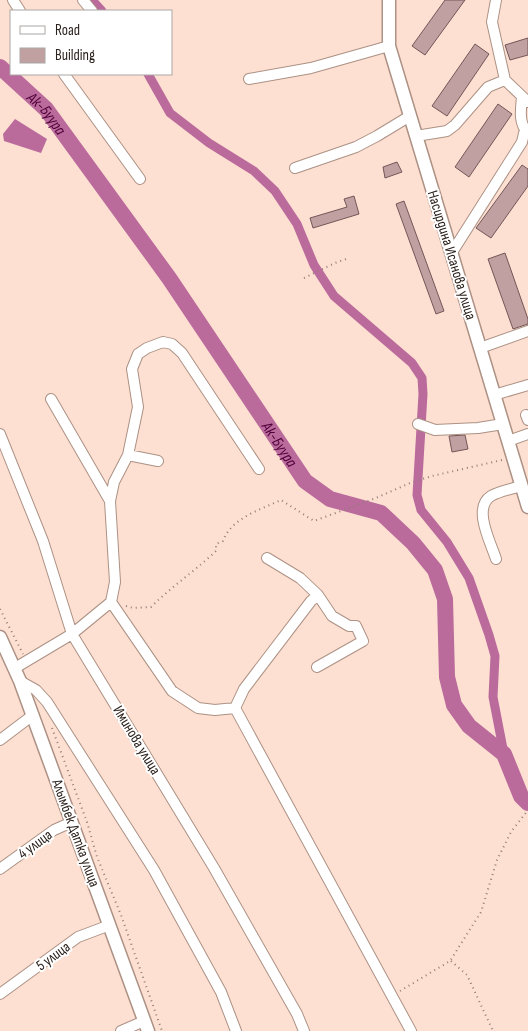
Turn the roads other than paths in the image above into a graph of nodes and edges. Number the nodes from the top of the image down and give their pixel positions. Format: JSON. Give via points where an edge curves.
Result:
{"nodes":[{"id":1,"x":83,"y":0,"type":"edge"},
{"id":2,"x":388,"y":0,"type":"edge"},
{"id":3,"x":496,"y":0,"type":"edge"},
{"id":4,"x":91,"y":10,"type":"edge"},
{"id":5,"x":389,"y":46,"type":"junction"},
{"id":6,"x":65,"y":75,"type":"edge"},
{"id":7,"x":249,"y":79,"type":"dead end"},
{"id":8,"x":505,"y":80,"type":"junction"},
{"id":9,"x":525,"y":99,"type":"edge"},
{"id":10,"x":410,"y":116,"type":"junction"},
{"id":11,"x":526,"y":131,"type":"edge"},
{"id":12,"x":416,"y":136,"type":"junction"},
{"id":13,"x":295,"y":168,"type":"dead end"},
{"id":14,"x":140,"y":179,"type":"dead end"},
{"id":15,"x":452,"y":254,"type":"junction"},
{"id":16,"x":528,"y":331,"type":"edge"},
{"id":17,"x":480,"y":348,"type":"junction"},
{"id":18,"x":528,"y":385,"type":"edge"},
{"id":19,"x":494,"y":396,"type":"junction"},
{"id":20,"x":51,"y":399,"type":"dead end"},
{"id":21,"x":418,"y":424,"type":"dead end"},
{"id":22,"x":503,"y":424,"type":"junction"},
{"id":23,"x":0,"y":434,"type":"edge"},
{"id":24,"x":528,"y":434,"type":"edge"},
{"id":25,"x":508,"y":440,"type":"junction"},
{"id":26,"x":128,"y":455,"type":"junction"},
{"id":27,"x":158,"y":461,"type":"dead end"},
{"id":28,"x":259,"y":468,"type":"dead end"},
{"id":29,"x":521,"y":486,"type":"junction"},
{"id":30,"x":110,"y":501,"type":"junction"},
{"id":31,"x":528,"y":508,"type":"edge"},
{"id":32,"x":266,"y":558,"type":"dead end"},
{"id":33,"x":496,"y":559,"type":"dead end"},
{"id":34,"x":318,"y":594,"type":"junction"},
{"id":35,"x":111,"y":602,"type":"junction"},
{"id":36,"x":72,"y":634,"type":"junction"},
{"id":37,"x":0,"y":637,"type":"edge"},
{"id":38,"x":316,"y":667,"type":"dead end"},
{"id":39,"x":14,"y":668,"type":"junction"},
{"id":40,"x":20,"y":681,"type":"junction"},
{"id":41,"x":235,"y":708,"type":"junction"},
{"id":42,"x":33,"y":715,"type":"junction"},
{"id":43,"x":0,"y":740,"type":"edge"},
{"id":44,"x":72,"y":822,"type":"junction"},
{"id":45,"x":0,"y":869,"type":"edge"},
{"id":46,"x":110,"y":925,"type":"junction"},
{"id":47,"x":0,"y":994,"type":"edge"},
{"id":48,"x":146,"y":1026,"type":"edge"},
{"id":49,"x":121,"y":1031,"type":"edge"},
{"id":50,"x":236,"y":1031,"type":"edge"},
{"id":51,"x":304,"y":1031,"type":"edge"},
{"id":52,"x":411,"y":1031,"type":"edge"}],
"edges":[{"from":1,"to":4,"type":"street"},
{"from":2,"to":5,"type":"main road","name":"Насирдина Исанова улица"},
{"from":3,"to":8,"type":"street","via":[[492,22]]},
{"from":5,"to":7,"type":"street","via":[[311,68]]},
{"from":5,"to":10,"type":"main road","name":"Насирдина Исанова улица"},
{"from":6,"to":14,"type":"street"},
{"from":8,"to":9,"type":"street"},
{"from":8,"to":12,"type":"street","via":[[488,87],[455,126],[447,131]]},
{"from":9,"to":11,"type":"street","via":[[521,119]]},
{"from":10,"to":12,"type":"main road","name":"Насирдина Исанова улица"},
{"from":10,"to":13,"type":"street","via":[[356,147]]},
{"from":11,"to":15,"type":"street"},
{"from":12,"to":15,"type":"main road","name":"Насирдина Исанова улица"},
{"from":15,"to":17,"type":"main road","name":"Насирдина Исанова улица"},
{"from":16,"to":17,"type":"street"},
{"from":17,"to":19,"type":"main road","name":"Насирдина Исанова улица"},
{"from":18,"to":19,"type":"street"},
{"from":19,"to":22,"type":"main road","name":"Насирдина Исанова улица"},
{"from":20,"to":30,"type":"street"},
{"from":21,"to":22,"type":"street","via":[[435,430]]},
{"from":22,"to":25,"type":"main road","name":"Насирдина Исанова улица"},
{"from":23,"to":36,"type":"street","name":"Иминова улица","via":[[43,541]]},
{"from":24,"to":25,"type":"street"},
{"from":25,"to":29,"type":"main road","name":"Насирдина Исанова улица"},
{"from":26,"to":27,"type":"street"},
{"from":26,"to":28,"type":"street","via":[[138,408],[132,369],[138,354],[163,342],[172,344],[182,353]]},
{"from":26,"to":30,"type":"street","via":[[114,482]]},
{"from":29,"to":31,"type":"main road","name":"Насирдина Исанова улица"},
{"from":29,"to":33,"type":"street","via":[[490,496],[484,505],[482,516]]},
{"from":30,"to":35,"type":"street","via":[[115,582]]},
{"from":32,"to":34,"type":"street","via":[[300,578]]},
{"from":34,"to":38,"type":"street","via":[[332,616],[348,626],[356,626],[363,641]]},
{"from":34,"to":41,"type":"street","via":[[244,689]]},
{"from":35,"to":36,"type":"street"},
{"from":35,"to":41,"type":"street","via":[[172,691],[198,708]]},
{"from":36,"to":39,"type":"street"},
{"from":36,"to":51,"type":"street","name":"Иминова улица","via":[[214,868]]},
{"from":37,"to":39,"type":"main road","name":"Алымбек Датка улица"},
{"from":39,"to":40,"type":"main road","name":"Алымбек Датка улица"},
{"from":40,"to":42,"type":"main road","name":"Алымбек Датка улица"},
{"from":40,"to":50,"type":"street","via":[[36,690],[47,702],[154,870],[221,992]]},
{"from":41,"to":52,"type":"street"},
{"from":42,"to":43,"type":"street"},
{"from":42,"to":44,"type":"main road","name":"Алымбек Датка улица"},
{"from":44,"to":45,"type":"street","name":"4 улица","via":[[54,830]]},
{"from":44,"to":46,"type":"main road","name":"Алымбек Датка улица"},
{"from":46,"to":47,"type":"street","name":"5 улица","via":[[78,938]]},
{"from":46,"to":48,"type":"main road","name":"Алымбек Датка улица"},
{"from":48,"to":49,"type":"street"}]}
